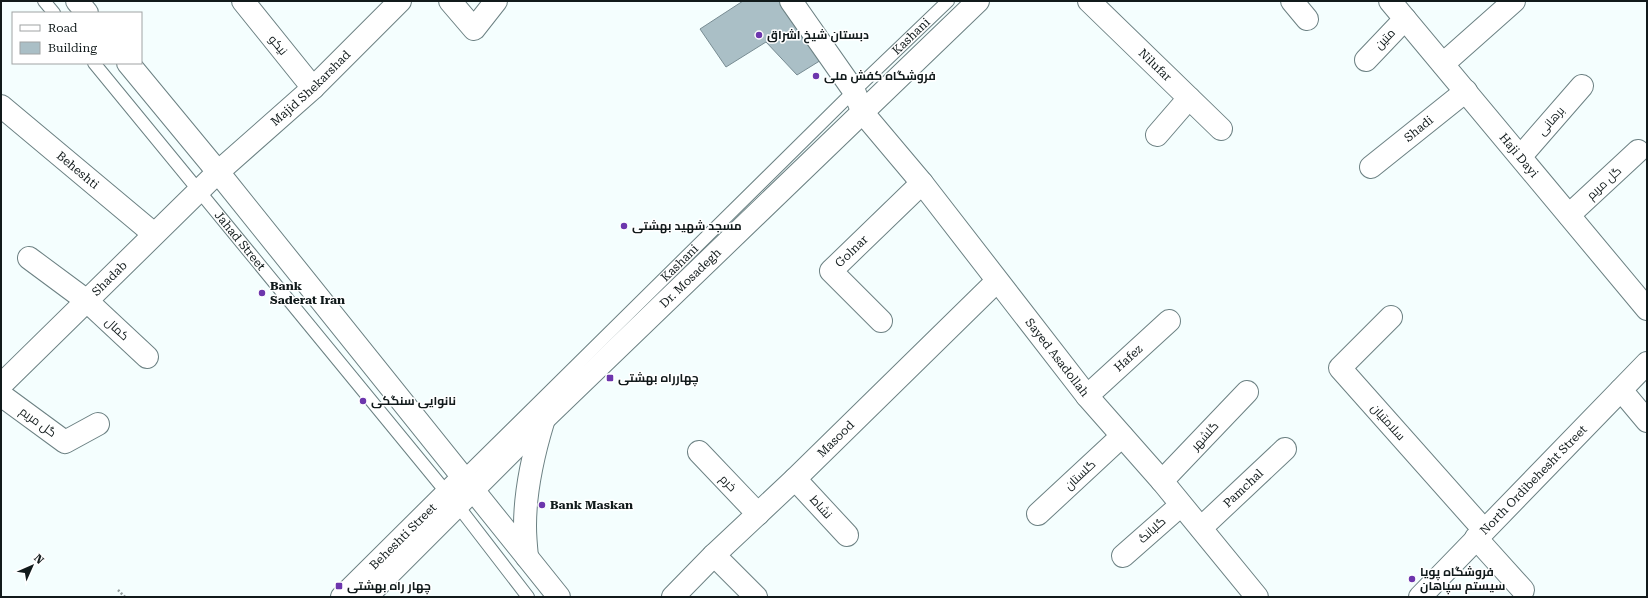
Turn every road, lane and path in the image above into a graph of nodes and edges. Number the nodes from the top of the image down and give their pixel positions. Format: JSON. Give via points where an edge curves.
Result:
{"nodes":[{"id":1,"x":44,"y":1,"type":"edge"},
{"id":2,"x":77,"y":1,"type":"edge"},
{"id":3,"x":243,"y":1,"type":"edge"},
{"id":4,"x":400,"y":1,"type":"edge"},
{"id":5,"x":450,"y":1,"type":"edge"},
{"id":6,"x":496,"y":1,"type":"edge"},
{"id":7,"x":791,"y":1,"type":"edge"},
{"id":8,"x":948,"y":1,"type":"edge"},
{"id":9,"x":978,"y":1,"type":"edge"},
{"id":10,"x":1088,"y":1,"type":"edge"},
{"id":11,"x":1292,"y":1,"type":"edge"},
{"id":12,"x":1390,"y":1,"type":"edge"},
{"id":13,"x":1514,"y":1,"type":"edge"},
{"id":14,"x":53,"y":12,"type":"edge"},
{"id":15,"x":86,"y":12,"type":"edge"},
{"id":16,"x":1307,"y":19,"type":"dead end"},
{"id":17,"x":1405,"y":19,"type":"junction"},
{"id":18,"x":1366,"y":60,"type":"dead end"},
{"id":19,"x":95,"y":64,"type":"edge"},
{"id":20,"x":129,"y":64,"type":"edge"},
{"id":21,"x":1443,"y":64,"type":"junction"},
{"id":22,"x":1582,"y":86,"type":"dead end"},
{"id":23,"x":313,"y":88,"type":"junction"},
{"id":24,"x":1466,"y":90,"type":"junction"},
{"id":25,"x":854,"y":91,"type":"junction"},
{"id":26,"x":1189,"y":98,"type":"junction"},
{"id":27,"x":1,"y":106,"type":"edge"},
{"id":28,"x":863,"y":113,"type":"junction"},
{"id":29,"x":1221,"y":129,"type":"dead end"},
{"id":30,"x":1157,"y":135,"type":"dead end"},
{"id":31,"x":1638,"y":151,"type":"dead end"},
{"id":32,"x":1521,"y":156,"type":"junction"},
{"id":33,"x":1371,"y":167,"type":"dead end"},
{"id":34,"x":218,"y":172,"type":"junction"},
{"id":35,"x":922,"y":184,"type":"junction"},
{"id":36,"x":199,"y":190,"type":"junction"},
{"id":37,"x":1569,"y":214,"type":"junction"},
{"id":38,"x":154,"y":234,"type":"junction"},
{"id":39,"x":28,"y":258,"type":"dead end"},
{"id":40,"x":997,"y":281,"type":"junction"},
{"id":41,"x":87,"y":301,"type":"junction"},
{"id":42,"x":1647,"y":309,"type":"edge"},
{"id":43,"x":1391,"y":317,"type":"dead end"},
{"id":44,"x":881,"y":321,"type":"dead end"},
{"id":45,"x":1169,"y":321,"type":"dead end"},
{"id":46,"x":147,"y":357,"type":"dead end"},
{"id":47,"x":1647,"y":363,"type":"edge"},
{"id":48,"x":1,"y":385,"type":"edge"},
{"id":49,"x":1621,"y":390,"type":"junction"},
{"id":50,"x":1247,"y":392,"type":"dead end"},
{"id":51,"x":1,"y":395,"type":"edge"},
{"id":52,"x":1087,"y":396,"type":"junction"},
{"id":53,"x":545,"y":418,"type":"junction"},
{"id":54,"x":1647,"y":421,"type":"edge"},
{"id":55,"x":98,"y":424,"type":"dead end"},
{"id":56,"x":1122,"y":436,"type":"junction"},
{"id":57,"x":1285,"y":449,"type":"dead end"},
{"id":58,"x":699,"y":452,"type":"dead end"},
{"id":59,"x":795,"y":479,"type":"junction"},
{"id":60,"x":1162,"y":481,"type":"junction"},
{"id":61,"x":469,"y":483,"type":"junction"},
{"id":62,"x":452,"y":499,"type":"junction"},
{"id":63,"x":1181,"y":505,"type":"junction"},
{"id":64,"x":758,"y":514,"type":"junction"},
{"id":65,"x":1038,"y":514,"type":"dead end"},
{"id":66,"x":1201,"y":528,"type":"junction"},
{"id":67,"x":1480,"y":534,"type":"junction"},
{"id":68,"x":847,"y":535,"type":"dead end"},
{"id":69,"x":714,"y":555,"type":"junction"},
{"id":70,"x":1123,"y":556,"type":"dead end"},
{"id":71,"x":527,"y":557,"type":"junction"},
{"id":72,"x":118,"y":590,"type":"dead end"},
{"id":73,"x":1523,"y":590,"type":"dead end"},
{"id":74,"x":125,"y":597,"type":"edge"},
{"id":75,"x":342,"y":597,"type":"edge"},
{"id":76,"x":366,"y":597,"type":"edge"},
{"id":77,"x":528,"y":597,"type":"edge"},
{"id":78,"x":559,"y":597,"type":"edge"},
{"id":79,"x":673,"y":597,"type":"edge"},
{"id":80,"x":756,"y":597,"type":"edge"},
{"id":81,"x":1257,"y":597,"type":"edge"},
{"id":82,"x":1420,"y":597,"type":"edge"}],
"edges":[{"from":1,"to":14,"type":"lane"},
{"from":2,"to":15,"type":"street"},
{"from":3,"to":23,"type":"street","name":"نیکو"},
{"from":4,"to":23,"type":"street","name":"Majid Shekarshad"},
{"from":5,"to":6,"type":"street","via":[[474,29]]},
{"from":7,"to":25,"type":"street","name":"Sayed Asadollah"},
{"from":8,"to":25,"type":"lane","name":"Kashani"},
{"from":9,"to":28,"type":"street","name":"Dr. Mosadegh"},
{"from":10,"to":26,"type":"street","name":"Nilufar"},
{"from":11,"to":16,"type":"street"},
{"from":12,"to":17,"type":"street","name":"Haji Dayi"},
{"from":13,"to":21,"type":"street"},
{"from":17,"to":18,"type":"street","name":"متین"},
{"from":17,"to":21,"type":"street","name":"Haji Dayi"},
{"from":19,"to":36,"type":"lane","name":"Jahad Street"},
{"from":20,"to":34,"type":"street"},
{"from":21,"to":24,"type":"street","name":"Haji Dayi"},
{"from":22,"to":32,"type":"street","name":"برهانی"},
{"from":23,"to":34,"type":"street","name":"Majid Shekarshad"},
{"from":24,"to":32,"type":"street","name":"Haji Dayi"},
{"from":24,"to":33,"type":"street","name":"Shadi"},
{"from":25,"to":28,"type":"street","name":"Sayed Asadollah"},
{"from":25,"to":61,"type":"lane","name":"Kashani"},
{"from":26,"to":29,"type":"street","name":"Nilufar"},
{"from":26,"to":30,"type":"street"},
{"from":27,"to":38,"type":"street","name":"Beheshti"},
{"from":28,"to":35,"type":"street","name":"Sayed Asadollah"},
{"from":28,"to":53,"type":"street","name":"Dr. Mosadegh"},
{"from":31,"to":37,"type":"street","name":"گل مریم"},
{"from":32,"to":37,"type":"street","name":"Haji Dayi"},
{"from":34,"to":36,"type":"street","name":"Shadab"},
{"from":34,"to":61,"type":"street"},
{"from":35,"to":40,"type":"street","name":"Sayed Asadollah"},
{"from":35,"to":44,"type":"street","name":"Golnar","via":[[831,271]]},
{"from":36,"to":38,"type":"street","name":"Shadab"},
{"from":36,"to":62,"type":"lane","name":"Jahad Street"},
{"from":37,"to":42,"type":"street","name":"Haji Dayi"},
{"from":38,"to":41,"type":"street","name":"Shadab"},
{"from":39,"to":41,"type":"street","name":"کمال"},
{"from":40,"to":52,"type":"street","name":"Sayed Asadollah"},
{"from":40,"to":59,"type":"street","name":"Masood"},
{"from":41,"to":46,"type":"street","name":"کمال"},
{"from":41,"to":48,"type":"street","name":"Shadab"},
{"from":43,"to":67,"type":"street","name":"سلامتیان","via":[[1340,368]]},
{"from":45,"to":52,"type":"street","name":"Hafez"},
{"from":47,"to":49,"type":"street","name":"North Ordibehesht Street"},
{"from":49,"to":54,"type":"street"},
{"from":49,"to":67,"type":"street","name":"North Ordibehesht Street"},
{"from":50,"to":60,"type":"street","name":"گلشهر"},
{"from":51,"to":55,"type":"street","name":"گل مریم","via":[[65,442]]},
{"from":52,"to":56,"type":"street","name":"Sayed Asadollah"},
{"from":53,"to":61,"type":"street","name":"Dr. Mosadegh"},
{"from":53,"to":71,"type":"street","via":[[533,454],[525,526]]},
{"from":56,"to":60,"type":"street","name":"Sayed Asadollah"},
{"from":56,"to":65,"type":"street","name":"گلستان"},
{"from":57,"to":66,"type":"street","name":"Pamchal"},
{"from":58,"to":64,"type":"street","name":"خرم"},
{"from":59,"to":64,"type":"street","name":"Masood"},
{"from":59,"to":68,"type":"street","name":"نشاط"},
{"from":60,"to":63,"type":"street","name":"Sayed Asadollah"},
{"from":61,"to":62,"type":"street","name":"Beheshti Street"},
{"from":61,"to":71,"type":"street"},
{"from":62,"to":75,"type":"street","name":"Beheshti Street"},
{"from":62,"to":76,"type":"street","name":"Beheshti Street"},
{"from":62,"to":77,"type":"lane","name":"Jahad Street"},
{"from":63,"to":66,"type":"street","name":"Sayed Asadollah"},
{"from":63,"to":70,"type":"street","name":"گلبانگ"},
{"from":64,"to":69,"type":"street","name":"Masood"},
{"from":66,"to":81,"type":"street","name":"Sayed Asadollah"},
{"from":67,"to":73,"type":"street"},
{"from":67,"to":82,"type":"street","name":"North Ordibehesht Street"},
{"from":69,"to":79,"type":"street","name":"Masood"},
{"from":69,"to":80,"type":"street"},
{"from":71,"to":78,"type":"street"},
{"from":72,"to":74,"type":"path"}]}
